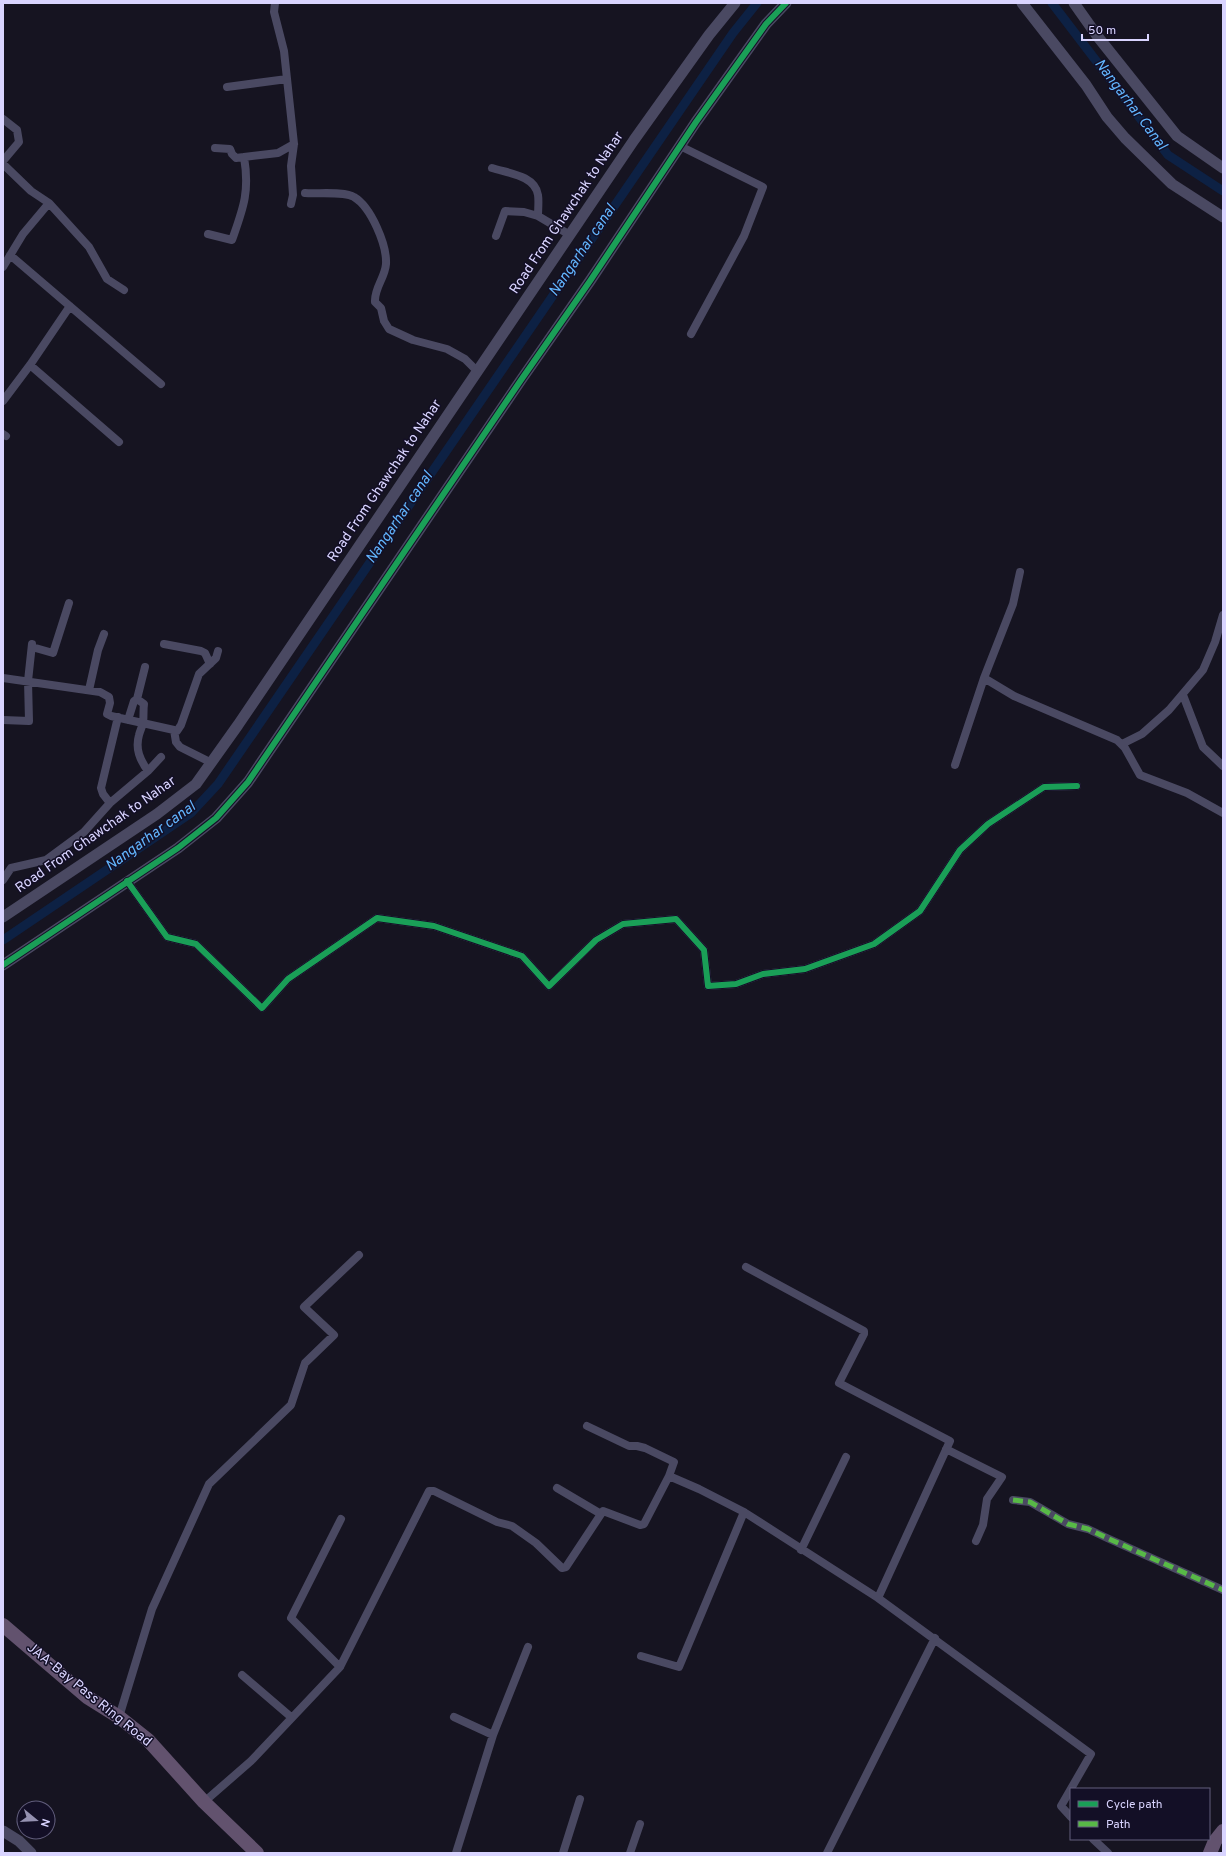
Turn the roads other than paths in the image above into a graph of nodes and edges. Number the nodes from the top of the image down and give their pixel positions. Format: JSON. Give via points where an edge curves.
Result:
{"nodes":[{"id":1,"x":275,"y":3,"type":"edge"},
{"id":2,"x":734,"y":3,"type":"edge"},
{"id":3,"x":786,"y":3,"type":"edge"},
{"id":4,"x":1022,"y":3,"type":"edge"},
{"id":5,"x":1074,"y":3,"type":"edge"},
{"id":6,"x":287,"y":79,"type":"junction"},
{"id":7,"x":227,"y":87,"type":"dead end"},
{"id":8,"x":3,"y":119,"type":"edge"},
{"id":9,"x":294,"y":144,"type":"junction"},
{"id":10,"x":680,"y":146,"type":"junction"},
{"id":11,"x":215,"y":148,"type":"dead end"},
{"id":12,"x":244,"y":157,"type":"junction"},
{"id":13,"x":3,"y":161,"type":"edge"},
{"id":14,"x":3,"y":164,"type":"edge"},
{"id":15,"x":492,"y":168,"type":"dead end"},
{"id":16,"x":1223,"y":168,"type":"edge"},
{"id":17,"x":305,"y":193,"type":"dead end"},
{"id":18,"x":49,"y":204,"type":"junction"},
{"id":19,"x":291,"y":204,"type":"dead end"},
{"id":20,"x":538,"y":216,"type":"junction"},
{"id":21,"x":1223,"y":217,"type":"edge"},
{"id":22,"x":208,"y":234,"type":"dead end"},
{"id":23,"x":570,"y":235,"type":"junction"},
{"id":24,"x":496,"y":236,"type":"dead end"},
{"id":25,"x":10,"y":255,"type":"junction"},
{"id":26,"x":3,"y":267,"type":"edge"},
{"id":27,"x":124,"y":290,"type":"dead end"},
{"id":28,"x":70,"y":306,"type":"junction"},
{"id":29,"x":691,"y":334,"type":"dead end"},
{"id":30,"x":30,"y":365,"type":"junction"},
{"id":31,"x":478,"y":372,"type":"junction"},
{"id":32,"x":161,"y":384,"type":"dead end"},
{"id":33,"x":3,"y":401,"type":"edge"},
{"id":34,"x":119,"y":442,"type":"dead end"},
{"id":35,"x":1020,"y":572,"type":"dead end"},
{"id":36,"x":69,"y":604,"type":"dead end"},
{"id":37,"x":1223,"y":616,"type":"edge"},
{"id":38,"x":104,"y":634,"type":"dead end"},
{"id":39,"x":164,"y":644,"type":"dead end"},
{"id":40,"x":218,"y":652,"type":"dead end"},
{"id":41,"x":210,"y":664,"type":"junction"},
{"id":42,"x":146,"y":667,"type":"dead end"},
{"id":43,"x":3,"y":678,"type":"edge"},
{"id":44,"x":984,"y":678,"type":"junction"},
{"id":45,"x":28,"y":681,"type":"junction"},
{"id":46,"x":89,"y":690,"type":"junction"},
{"id":47,"x":1183,"y":695,"type":"junction"},
{"id":48,"x":137,"y":699,"type":"junction"},
{"id":49,"x":118,"y":718,"type":"junction"},
{"id":50,"x":3,"y":720,"type":"edge"},
{"id":51,"x":128,"y":720,"type":"junction"},
{"id":52,"x":143,"y":722,"type":"junction"},
{"id":53,"x":174,"y":730,"type":"junction"},
{"id":54,"x":1122,"y":744,"type":"junction"},
{"id":55,"x":161,"y":757,"type":"dead end"},
{"id":56,"x":212,"y":763,"type":"junction"},
{"id":57,"x":955,"y":765,"type":"dead end"},
{"id":58,"x":1223,"y":766,"type":"edge"},
{"id":59,"x":148,"y":771,"type":"junction"},
{"id":60,"x":1077,"y":786,"type":"dead end"},
{"id":61,"x":110,"y":803,"type":"junction"},
{"id":62,"x":1223,"y":813,"type":"edge"},
{"id":63,"x":3,"y":880,"type":"edge"},
{"id":64,"x":127,"y":881,"type":"junction"},
{"id":65,"x":3,"y":917,"type":"edge"},
{"id":66,"x":3,"y":965,"type":"edge"},
{"id":67,"x":359,"y":1255,"type":"dead end"},
{"id":68,"x":746,"y":1267,"type":"dead end"},
{"id":69,"x":587,"y":1426,"type":"dead end"},
{"id":70,"x":946,"y":1450,"type":"junction"},
{"id":71,"x":846,"y":1457,"type":"dead end"},
{"id":72,"x":669,"y":1476,"type":"junction"},
{"id":73,"x":557,"y":1488,"type":"dead end"},
{"id":74,"x":1013,"y":1500,"type":"dead end"},
{"id":75,"x":744,"y":1512,"type":"junction"},
{"id":76,"x":601,"y":1514,"type":"junction"},
{"id":77,"x":340,"y":1519,"type":"dead end"},
{"id":78,"x":976,"y":1541,"type":"dead end"},
{"id":79,"x":801,"y":1550,"type":"junction"},
{"id":80,"x":1223,"y":1590,"type":"edge"},
{"id":81,"x":878,"y":1598,"type":"junction"},
{"id":82,"x":3,"y":1625,"type":"edge"},
{"id":83,"x":935,"y":1638,"type":"junction"},
{"id":84,"x":528,"y":1648,"type":"dead end"},
{"id":85,"x":641,"y":1656,"type":"dead end"},
{"id":86,"x":340,"y":1666,"type":"junction"},
{"id":87,"x":242,"y":1675,"type":"dead end"},
{"id":88,"x":119,"y":1717,"type":"junction"},
{"id":89,"x":291,"y":1717,"type":"junction"},
{"id":90,"x":454,"y":1717,"type":"dead end"},
{"id":91,"x":493,"y":1735,"type":"junction"},
{"id":92,"x":1071,"y":1788,"type":"edge"},
{"id":93,"x":1070,"y":1789,"type":"edge"},
{"id":94,"x":580,"y":1799,"type":"dead end"},
{"id":95,"x":204,"y":1802,"type":"junction"},
{"id":96,"x":1070,"y":1816,"type":"edge"},
{"id":97,"x":640,"y":1824,"type":"dead end"},
{"id":98,"x":1223,"y":1831,"type":"edge"},
{"id":99,"x":3,"y":1832,"type":"edge"},
{"id":100,"x":1094,"y":1840,"type":"edge"},
{"id":101,"x":1210,"y":1852,"type":"edge"},
{"id":102,"x":31,"y":1853,"type":"edge"},
{"id":103,"x":258,"y":1853,"type":"edge"},
{"id":104,"x":456,"y":1853,"type":"edge"},
{"id":105,"x":563,"y":1853,"type":"edge"},
{"id":106,"x":630,"y":1853,"type":"edge"},
{"id":107,"x":827,"y":1853,"type":"edge"},
{"id":108,"x":1108,"y":1853,"type":"edge"}],
"edges":[{"from":1,"to":6,"type":"street","via":[[274,12],[284,51]]},
{"from":2,"to":23,"type":"street","name":"Road From Ghawchak to Nahar","via":[[634,140]]},
{"from":3,"to":10,"type":"street","via":[[766,24]]},
{"from":4,"to":21,"type":"street","via":[[1125,138],[1172,184]]},
{"from":5,"to":16,"type":"street","via":[[1177,136]]},
{"from":6,"to":7,"type":"street"},
{"from":6,"to":9,"type":"street"},
{"from":8,"to":13,"type":"street","via":[[17,130],[19,142]]},
{"from":9,"to":12,"type":"street","via":[[278,153]]},
{"from":9,"to":19,"type":"street","via":[[291,166],[294,195]]},
{"from":10,"to":29,"type":"street","via":[[763,187],[744,236]]},
{"from":10,"to":64,"type":"street","via":[[248,782],[216,818],[178,848]]},
{"from":11,"to":12,"type":"street","via":[[230,149],[236,158]]},
{"from":12,"to":22,"type":"street","via":[[247,193],[232,240]]},
{"from":14,"to":18,"type":"street","via":[[31,191]]},
{"from":15,"to":20,"type":"street","via":[[527,179],[535,185],[538,195]]},
{"from":17,"to":31,"type":"street","via":[[347,195],[354,197],[366,209],[383,240],[386,265],[374,294],[375,302],[381,308],[389,329],[413,340],[447,349],[465,359]]},
{"from":18,"to":25,"type":"street","via":[[23,234]]},
{"from":18,"to":27,"type":"street","via":[[89,247],[107,279]]},
{"from":20,"to":23,"type":"street"},
{"from":20,"to":24,"type":"street","via":[[505,211]]},
{"from":23,"to":31,"type":"street","name":"Road From Ghawchak to Nahar"},
{"from":25,"to":26,"type":"street"},
{"from":25,"to":28,"type":"street"},
{"from":28,"to":30,"type":"street"},
{"from":28,"to":32,"type":"street"},
{"from":30,"to":33,"type":"street"},
{"from":30,"to":34,"type":"street"},
{"from":31,"to":56,"type":"street","name":"Road From Ghawchak to Nahar"},
{"from":35,"to":44,"type":"street","via":[[1013,604]]},
{"from":36,"to":45,"type":"street","via":[[53,653],[32,646]]},
{"from":37,"to":47,"type":"street","via":[[1203,670]]},
{"from":38,"to":46,"type":"street"},
{"from":39,"to":41,"type":"street","via":[[200,650],[205,653]]},
{"from":40,"to":41,"type":"street"},
{"from":41,"to":53,"type":"street","via":[[199,674],[181,725]]},
{"from":42,"to":48,"type":"street"},
{"from":43,"to":45,"type":"street"},
{"from":44,"to":54,"type":"street","via":[[1014,696],[1099,731]]},
{"from":44,"to":57,"type":"street"},
{"from":45,"to":46,"type":"street"},
{"from":45,"to":50,"type":"street","via":[[29,721]]},
{"from":46,"to":49,"type":"street","via":[[108,697],[110,703],[107,714]]},
{"from":47,"to":54,"type":"street","via":[[1142,734]]},
{"from":47,"to":58,"type":"street","via":[[1203,747]]},
{"from":48,"to":51,"type":"street"},
{"from":48,"to":52,"type":"street","via":[[144,704]]},
{"from":49,"to":51,"type":"street"},
{"from":49,"to":61,"type":"street","via":[[101,788]]},
{"from":51,"to":52,"type":"street"},
{"from":52,"to":53,"type":"street"},
{"from":52,"to":59,"type":"street","via":[[137,747],[140,760]]},
{"from":53,"to":56,"type":"street","via":[[176,742],[180,747]]},
{"from":54,"to":62,"type":"street","via":[[1140,775],[1187,793]]},
{"from":55,"to":59,"type":"street"},
{"from":56,"to":65,"type":"street","name":"Road From Ghawchak to Nahar","via":[[196,784],[157,814]]},
{"from":59,"to":61,"type":"street"},
{"from":60,"to":64,"type":"street","via":[[1044,787],[988,824],[960,850],[920,911],[874,944],[804,969],[763,974],[736,984],[708,986],[704,950],[676,919],[623,924],[596,940],[549,986],[522,956],[434,926],[377,918],[288,979],[262,1008],[196,944],[167,937]]},
{"from":61,"to":63,"type":"street","via":[[84,832],[46,860],[11,868]]},
{"from":64,"to":66,"type":"street"},
{"from":67,"to":88,"type":"street","via":[[304,1307],[334,1336],[306,1363],[291,1405],[209,1484],[152,1609]]},
{"from":68,"to":70,"type":"street","via":[[862,1329],[864,1334],[839,1382],[949,1440]]},
{"from":69,"to":72,"type":"street","via":[[629,1446],[637,1446],[673,1461]]},
{"from":70,"to":78,"type":"street","via":[[1002,1477],[987,1499],[983,1525]]},
{"from":70,"to":81,"type":"street"},
{"from":71,"to":79,"type":"street"},
{"from":72,"to":75,"type":"street"},
{"from":72,"to":76,"type":"street","via":[[642,1525],[605,1511]]},
{"from":73,"to":76,"type":"street"},
{"from":74,"to":80,"type":"street","via":[[1030,1502],[1068,1524],[1088,1529]]},
{"from":75,"to":79,"type":"street"},
{"from":75,"to":85,"type":"street","via":[[679,1667]]},
{"from":76,"to":86,"type":"street","via":[[566,1567],[562,1568],[536,1543],[512,1526],[497,1522],[434,1491],[429,1491]]},
{"from":77,"to":86,"type":"street","via":[[291,1618]]},
{"from":79,"to":81,"type":"street","via":[[829,1565]]},
{"from":81,"to":83,"type":"street"},
{"from":82,"to":88,"type":"highway","name":"JAA-Bay Pass Ring Road","via":[[87,1697]]},
{"from":83,"to":92,"type":"street","via":[[1091,1754]]},
{"from":83,"to":107,"type":"street"},
{"from":84,"to":91,"type":"street"},
{"from":86,"to":89,"type":"street"},
{"from":87,"to":89,"type":"street"},
{"from":88,"to":95,"type":"highway","name":"JAA-Bay Pass Ring Road","via":[[148,1740]]},
{"from":89,"to":95,"type":"street","via":[[251,1761]]},
{"from":90,"to":91,"type":"street"},
{"from":91,"to":104,"type":"street"},
{"from":93,"to":96,"type":"street","via":[[1060,1806]]},
{"from":94,"to":105,"type":"street"},
{"from":95,"to":103,"type":"highway","name":"JAA-Bay Pass Ring Road"},
{"from":97,"to":106,"type":"street"},
{"from":98,"to":101,"type":"highway"},
{"from":99,"to":102,"type":"street"},
{"from":100,"to":108,"type":"street"}]}
